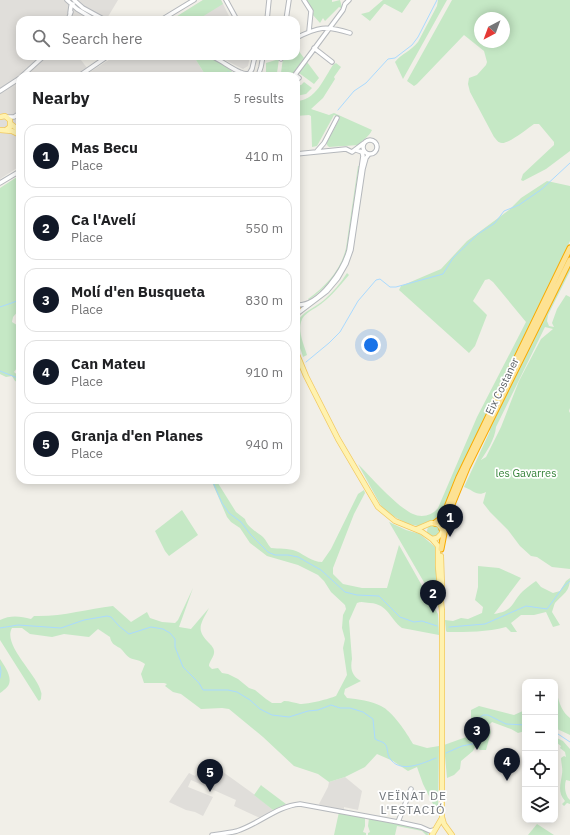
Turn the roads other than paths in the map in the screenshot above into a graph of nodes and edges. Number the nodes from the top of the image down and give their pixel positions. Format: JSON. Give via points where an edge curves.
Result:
{"nodes":[{"id":1,"x":194,"y":0,"type":"edge"},
{"id":2,"x":226,"y":0,"type":"edge"},
{"id":3,"x":269,"y":0,"type":"edge"},
{"id":4,"x":289,"y":0,"type":"edge"},
{"id":5,"x":304,"y":0,"type":"edge"},
{"id":6,"x":349,"y":0,"type":"edge"},
{"id":7,"x":71,"y":2,"type":"edge"},
{"id":8,"x":344,"y":2,"type":"edge"},
{"id":9,"x":78,"y":10,"type":"junction"},
{"id":10,"x":69,"y":16,"type":"edge"},
{"id":11,"x":88,"y":16,"type":"edge"},
{"id":12,"x":97,"y":16,"type":"edge"},
{"id":13,"x":168,"y":16,"type":"edge"},
{"id":14,"x":235,"y":16,"type":"edge"},
{"id":15,"x":267,"y":16,"type":"edge"},
{"id":16,"x":287,"y":16,"type":"edge"},
{"id":17,"x":329,"y":28,"type":"junction"},
{"id":18,"x":309,"y":31,"type":"junction"},
{"id":19,"x":350,"y":33,"type":"dead end"},
{"id":20,"x":300,"y":36,"type":"edge"},
{"id":21,"x":314,"y":48,"type":"junction"},
{"id":22,"x":40,"y":60,"type":"edge"},
{"id":23,"x":102,"y":60,"type":"edge"},
{"id":24,"x":218,"y":60,"type":"edge"},
{"id":25,"x":254,"y":60,"type":"edge"},
{"id":26,"x":262,"y":60,"type":"edge"},
{"id":27,"x":332,"y":62,"type":"dead end"},
{"id":28,"x":233,"y":68,"type":"junction"},
{"id":29,"x":26,"y":72,"type":"edge"},
{"id":30,"x":85,"y":72,"type":"edge"},
{"id":31,"x":236,"y":72,"type":"edge"},
{"id":32,"x":240,"y":72,"type":"edge"},
{"id":33,"x":249,"y":72,"type":"edge"},
{"id":34,"x":258,"y":72,"type":"edge"},
{"id":35,"x":296,"y":72,"type":"edge"},
{"id":36,"x":16,"y":81,"type":"edge"},
{"id":37,"x":0,"y":91,"type":"edge"},
{"id":38,"x":16,"y":114,"type":"edge"},
{"id":39,"x":3,"y":116,"type":"edge"},
{"id":40,"x":16,"y":117,"type":"edge"},
{"id":41,"x":337,"y":118,"type":"dead end"},
{"id":42,"x":11,"y":123,"type":"junction"},
{"id":43,"x":16,"y":129,"type":"edge"},
{"id":44,"x":2,"y":130,"type":"edge"},
{"id":45,"x":16,"y":130,"type":"edge"},
{"id":46,"x":323,"y":143,"type":"junction"},
{"id":47,"x":364,"y":143,"type":"junction"},
{"id":48,"x":332,"y":150,"type":"junction"},
{"id":49,"x":356,"y":150,"type":"junction"},
{"id":50,"x":325,"y":151,"type":"junction"},
{"id":51,"x":317,"y":152,"type":"junction"},
{"id":52,"x":366,"y":153,"type":"junction"},
{"id":53,"x":300,"y":154,"type":"edge"},
{"id":54,"x":16,"y":173,"type":"edge"},
{"id":55,"x":0,"y":183,"type":"edge"},
{"id":56,"x":570,"y":248,"type":"edge"},
{"id":57,"x":570,"y":260,"type":"edge"},
{"id":58,"x":300,"y":303,"type":"edge"},
{"id":59,"x":300,"y":313,"type":"edge"},
{"id":60,"x":300,"y":362,"type":"edge"},
{"id":61,"x":448,"y":514,"type":"junction"},
{"id":62,"x":435,"y":523,"type":"junction"},
{"id":63,"x":428,"y":526,"type":"junction"},
{"id":64,"x":417,"y":529,"type":"junction"},
{"id":65,"x":442,"y":529,"type":"junction"},
{"id":66,"x":427,"y":535,"type":"junction"},
{"id":67,"x":439,"y":537,"type":"junction"},
{"id":68,"x":432,"y":539,"type":"junction"},
{"id":69,"x":441,"y":549,"type":"junction"},
{"id":70,"x":442,"y":613,"type":"junction"},
{"id":71,"x":411,"y":790,"type":"dead end"},
{"id":72,"x":442,"y":818,"type":"junction"},
{"id":73,"x":398,"y":822,"type":"junction"},
{"id":74,"x":448,"y":829,"type":"junction"},
{"id":75,"x":433,"y":833,"type":"edge"},
{"id":76,"x":212,"y":835,"type":"edge"},
{"id":77,"x":452,"y":835,"type":"edge"}],
"edges":[{"from":1,"to":13,"type":"street"},
{"from":2,"to":14,"type":"street"},
{"from":3,"to":15,"type":"street"},
{"from":4,"to":16,"type":"street"},
{"from":5,"to":18,"type":"street","via":[[312,12]]},
{"from":6,"to":8,"type":"street"},
{"from":7,"to":9,"type":"street"},
{"from":7,"to":10,"type":"street"},
{"from":7,"to":12,"type":"street"},
{"from":8,"to":17,"type":"street","via":[[343,10]]},
{"from":9,"to":10,"type":"street","via":[[73,10]]},
{"from":9,"to":11,"type":"street"},
{"from":17,"to":18,"type":"street"},
{"from":17,"to":19,"type":"street"},
{"from":17,"to":21,"type":"street"},
{"from":18,"to":20,"type":"street"},
{"from":21,"to":27,"type":"street"},
{"from":21,"to":35,"type":"street"},
{"from":22,"to":29,"type":"street"},
{"from":23,"to":30,"type":"street"},
{"from":24,"to":28,"type":"street"},
{"from":25,"to":33,"type":"street"},
{"from":26,"to":34,"type":"street"},
{"from":28,"to":31,"type":"street"},
{"from":28,"to":32,"type":"street"},
{"from":36,"to":37,"type":"street"},
{"from":38,"to":39,"type":"street"},
{"from":39,"to":42,"type":"main road"},
{"from":40,"to":42,"type":"street"},
{"from":41,"to":46,"type":"street"},
{"from":42,"to":43,"type":"main road"},
{"from":42,"to":44,"type":"main road","via":[[9,128]]},
{"from":44,"to":45,"type":"main road"},
{"from":46,"to":48,"type":"street","via":[[326,148]]},
{"from":46,"to":50,"type":"street"},
{"from":46,"to":51,"type":"street"},
{"from":47,"to":49,"type":"street"},
{"from":47,"to":52,"type":"street","via":[[363,151]]},
{"from":47,"to":52,"type":"street","via":[[372,141],[377,146],[376,152]]},
{"from":48,"to":49,"type":"street"},
{"from":48,"to":50,"type":"street"},
{"from":49,"to":52,"type":"street"},
{"from":50,"to":51,"type":"street"},
{"from":51,"to":53,"type":"street"},
{"from":52,"to":58,"type":"street","via":[[363,157],[346,259],[336,277],[325,289],[308,302]]},
{"from":52,"to":59,"type":"street","via":[[351,250],[346,264],[327,291]]},
{"from":54,"to":55,"type":"street"},
{"from":56,"to":62,"type":"highway","name":"Eix Costaner","via":[[459,477],[443,517]]},
{"from":57,"to":61,"type":"highway","name":"Eix Costaner","via":[[467,468]]},
{"from":60,"to":64,"type":"main road","via":[[338,439],[374,501],[388,517]]},
{"from":61,"to":65,"type":"highway","name":"Eix Costaner"},
{"from":61,"to":69,"type":"highway"},
{"from":62,"to":63,"type":"main road"},
{"from":62,"to":65,"type":"main road"},
{"from":63,"to":64,"type":"main road"},
{"from":63,"to":66,"type":"main road"},
{"from":64,"to":66,"type":"main road"},
{"from":65,"to":67,"type":"main road"},
{"from":66,"to":68,"type":"main road"},
{"from":67,"to":68,"type":"main road"},
{"from":67,"to":69,"type":"main road"},
{"from":68,"to":70,"type":"main road","via":[[438,549]]},
{"from":69,"to":70,"type":"main road"},
{"from":70,"to":72,"type":"main road"},
{"from":71,"to":73,"type":"street"},
{"from":72,"to":74,"type":"main road"},
{"from":72,"to":75,"type":"main road"},
{"from":73,"to":75,"type":"street","via":[[424,828]]},
{"from":73,"to":76,"type":"street","via":[[306,805],[293,805],[236,831]]},
{"from":74,"to":75,"type":"main road","via":[[443,827]]},
{"from":74,"to":77,"type":"main road"}]}
